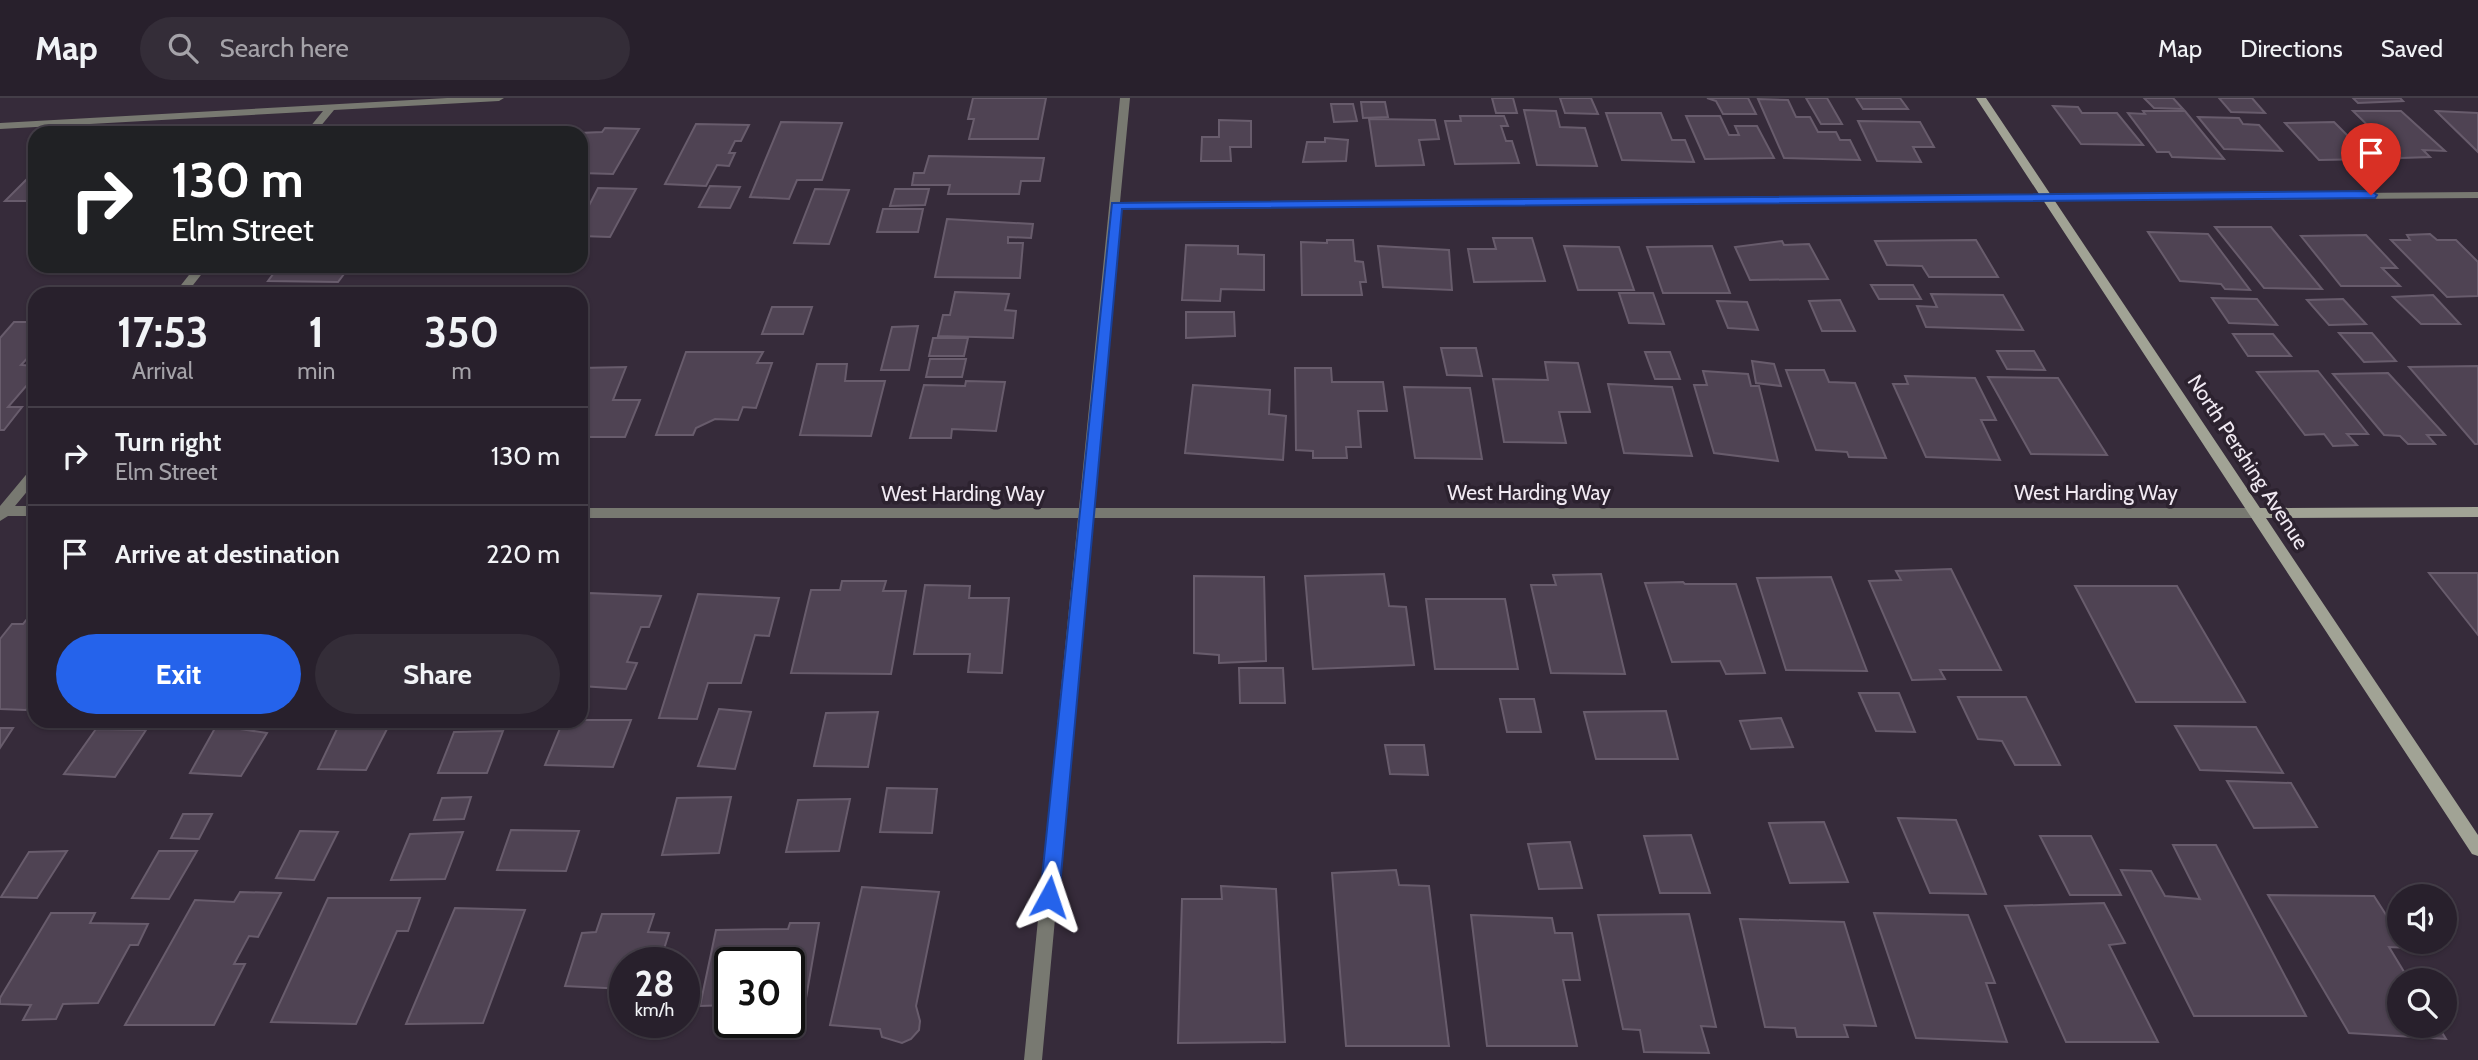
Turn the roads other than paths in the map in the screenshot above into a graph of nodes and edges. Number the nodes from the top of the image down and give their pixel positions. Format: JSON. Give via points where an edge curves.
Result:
{"nodes":[{"id":1,"x":499,"y":98,"type":"edge"},
{"id":2,"x":1125,"y":98,"type":"edge"},
{"id":3,"x":1982,"y":98,"type":"edge"},
{"id":4,"x":331,"y":108,"type":"junction"},
{"id":5,"x":0,"y":126,"type":"edge"},
{"id":6,"x":316,"y":126,"type":"edge"},
{"id":7,"x":2478,"y":195,"type":"edge"},
{"id":8,"x":2048,"y":196,"type":"junction"},
{"id":9,"x":1116,"y":205,"type":"junction"},
{"id":10,"x":196,"y":273,"type":"edge"},
{"id":11,"x":186,"y":287,"type":"edge"},
{"id":12,"x":28,"y":480,"type":"edge"},
{"id":13,"x":28,"y":512,"type":"edge"},
{"id":14,"x":2478,"y":512,"type":"edge"},
{"id":15,"x":1,"y":513,"type":"edge"},
{"id":16,"x":588,"y":513,"type":"edge"},
{"id":17,"x":2257,"y":513,"type":"junction"},
{"id":18,"x":1087,"y":515,"type":"junction"},
{"id":19,"x":2478,"y":849,"type":"edge"},
{"id":20,"x":1033,"y":1060,"type":"edge"}],
"edges":[{"from":1,"to":4,"type":"street"},
{"from":2,"to":9,"type":"street"},
{"from":3,"to":8,"type":"main road","name":"North Pershing Avenue"},
{"from":4,"to":5,"type":"street"},
{"from":4,"to":6,"type":"street"},
{"from":7,"to":8,"type":"street"},
{"from":8,"to":9,"type":"street"},
{"from":8,"to":17,"type":"main road","name":"North Pershing Avenue"},
{"from":9,"to":18,"type":"street"},
{"from":10,"to":11,"type":"street"},
{"from":12,"to":15,"type":"street"},
{"from":13,"to":15,"type":"street"},
{"from":14,"to":17,"type":"main road","name":"West Harding Way"},
{"from":16,"to":18,"type":"street","name":"West Harding Way"},
{"from":17,"to":18,"type":"street","name":"West Harding Way"},
{"from":17,"to":19,"type":"main road","name":"North Pershing Avenue"},
{"from":18,"to":20,"type":"street"}]}
